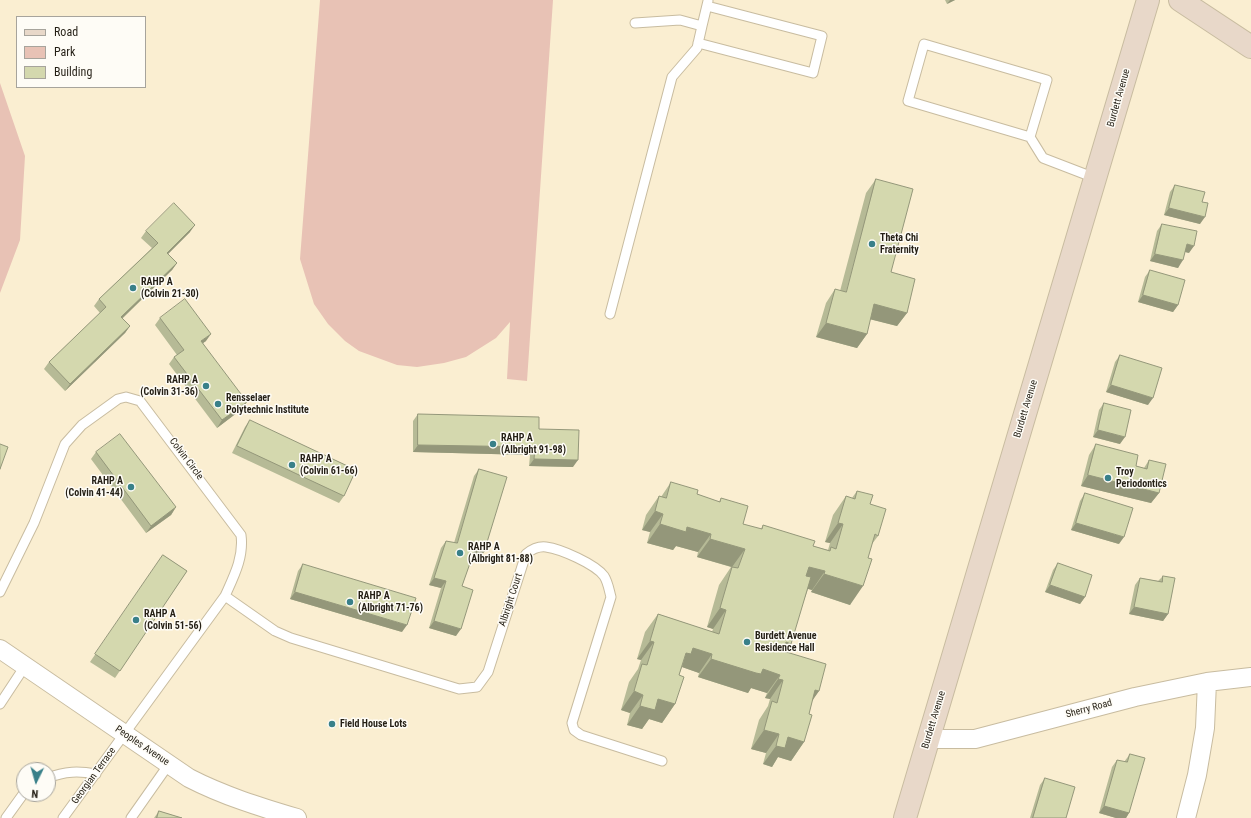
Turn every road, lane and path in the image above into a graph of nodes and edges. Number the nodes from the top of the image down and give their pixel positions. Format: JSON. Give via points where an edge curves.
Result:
{"nodes":[{"id":1,"x":1148,"y":0,"type":"edge"},
{"id":2,"x":1180,"y":0,"type":"edge"},
{"id":3,"x":707,"y":3,"type":"edge"},
{"id":4,"x":635,"y":23,"type":"dead end"},
{"id":5,"x":702,"y":26,"type":"junction"},
{"id":6,"x":698,"y":43,"type":"junction"},
{"id":7,"x":1251,"y":47,"type":"edge"},
{"id":8,"x":1030,"y":137,"type":"junction"},
{"id":9,"x":1095,"y":178,"type":"junction"},
{"id":10,"x":610,"y":314,"type":"dead end"},
{"id":11,"x":0,"y":592,"type":"edge"},
{"id":12,"x":225,"y":596,"type":"junction"},
{"id":13,"x":0,"y":649,"type":"edge"},
{"id":14,"x":25,"y":666,"type":"junction"},
{"id":15,"x":1251,"y":677,"type":"edge"},
{"id":16,"x":1206,"y":682,"type":"junction"},
{"id":17,"x":0,"y":704,"type":"edge"},
{"id":18,"x":124,"y":734,"type":"junction"},
{"id":19,"x":928,"y":739,"type":"junction"},
{"id":20,"x":662,"y":761,"type":"dead end"},
{"id":21,"x":169,"y":764,"type":"junction"},
{"id":22,"x":96,"y":774,"type":"junction"},
{"id":23,"x":56,"y":775,"type":"edge"},
{"id":24,"x":18,"y":802,"type":"edge"},
{"id":25,"x":6,"y":818,"type":"edge"},
{"id":26,"x":63,"y":818,"type":"edge"},
{"id":27,"x":130,"y":818,"type":"edge"},
{"id":28,"x":297,"y":818,"type":"edge"},
{"id":29,"x":905,"y":818,"type":"edge"},
{"id":30,"x":1186,"y":818,"type":"edge"}],
"edges":[{"from":1,"to":9,"type":"street","name":"Burdett Avenue"},
{"from":2,"to":7,"type":"street"},
{"from":3,"to":5,"type":"lane"},
{"from":3,"to":6,"type":"lane","via":[[822,36],[813,73]]},
{"from":4,"to":5,"type":"lane","via":[[680,20]]},
{"from":5,"to":6,"type":"lane"},
{"from":6,"to":10,"type":"lane","via":[[697,48],[672,78]]},
{"from":8,"to":8,"type":"lane","via":[[1047,80],[924,44],[908,101]]},
{"from":8,"to":9,"type":"lane","via":[[1043,158]]},
{"from":9,"to":19,"type":"street","name":"Burdett Avenue"},
{"from":11,"to":12,"type":"lane","name":"Colvin Circle","via":[[34,523],[65,444],[82,425],[107,405],[126,397],[140,400],[241,535],[238,566]]},
{"from":12,"to":18,"type":"lane","name":"Colvin Circle"},
{"from":12,"to":20,"type":"lane","name":"Albright Court","via":[[275,631],[291,638],[469,690],[477,688],[488,672],[526,554],[545,547],[589,562],[604,576],[611,597],[572,723],[574,730],[581,736]]},
{"from":13,"to":14,"type":"street","name":"Peoples Avenue"},
{"from":14,"to":17,"type":"lane"},
{"from":14,"to":18,"type":"street","name":"Peoples Avenue"},
{"from":15,"to":16,"type":"street","name":"Sherry Road"},
{"from":16,"to":19,"type":"street","name":"Sherry Road","via":[[1135,697],[976,739]]},
{"from":16,"to":30,"type":"street","via":[[1205,728]]},
{"from":18,"to":21,"type":"street","name":"Peoples Avenue"},
{"from":18,"to":22,"type":"lane","name":"Georgian Terrace"},
{"from":19,"to":29,"type":"street","name":"Burdett Avenue"},
{"from":21,"to":27,"type":"lane"},
{"from":21,"to":28,"type":"street","name":"Peoples Avenue","via":[[214,791]]},
{"from":22,"to":23,"type":"lane","via":[[79,771]]},
{"from":22,"to":26,"type":"lane","name":"Georgian Terrace"},
{"from":24,"to":25,"type":"lane"}]}
